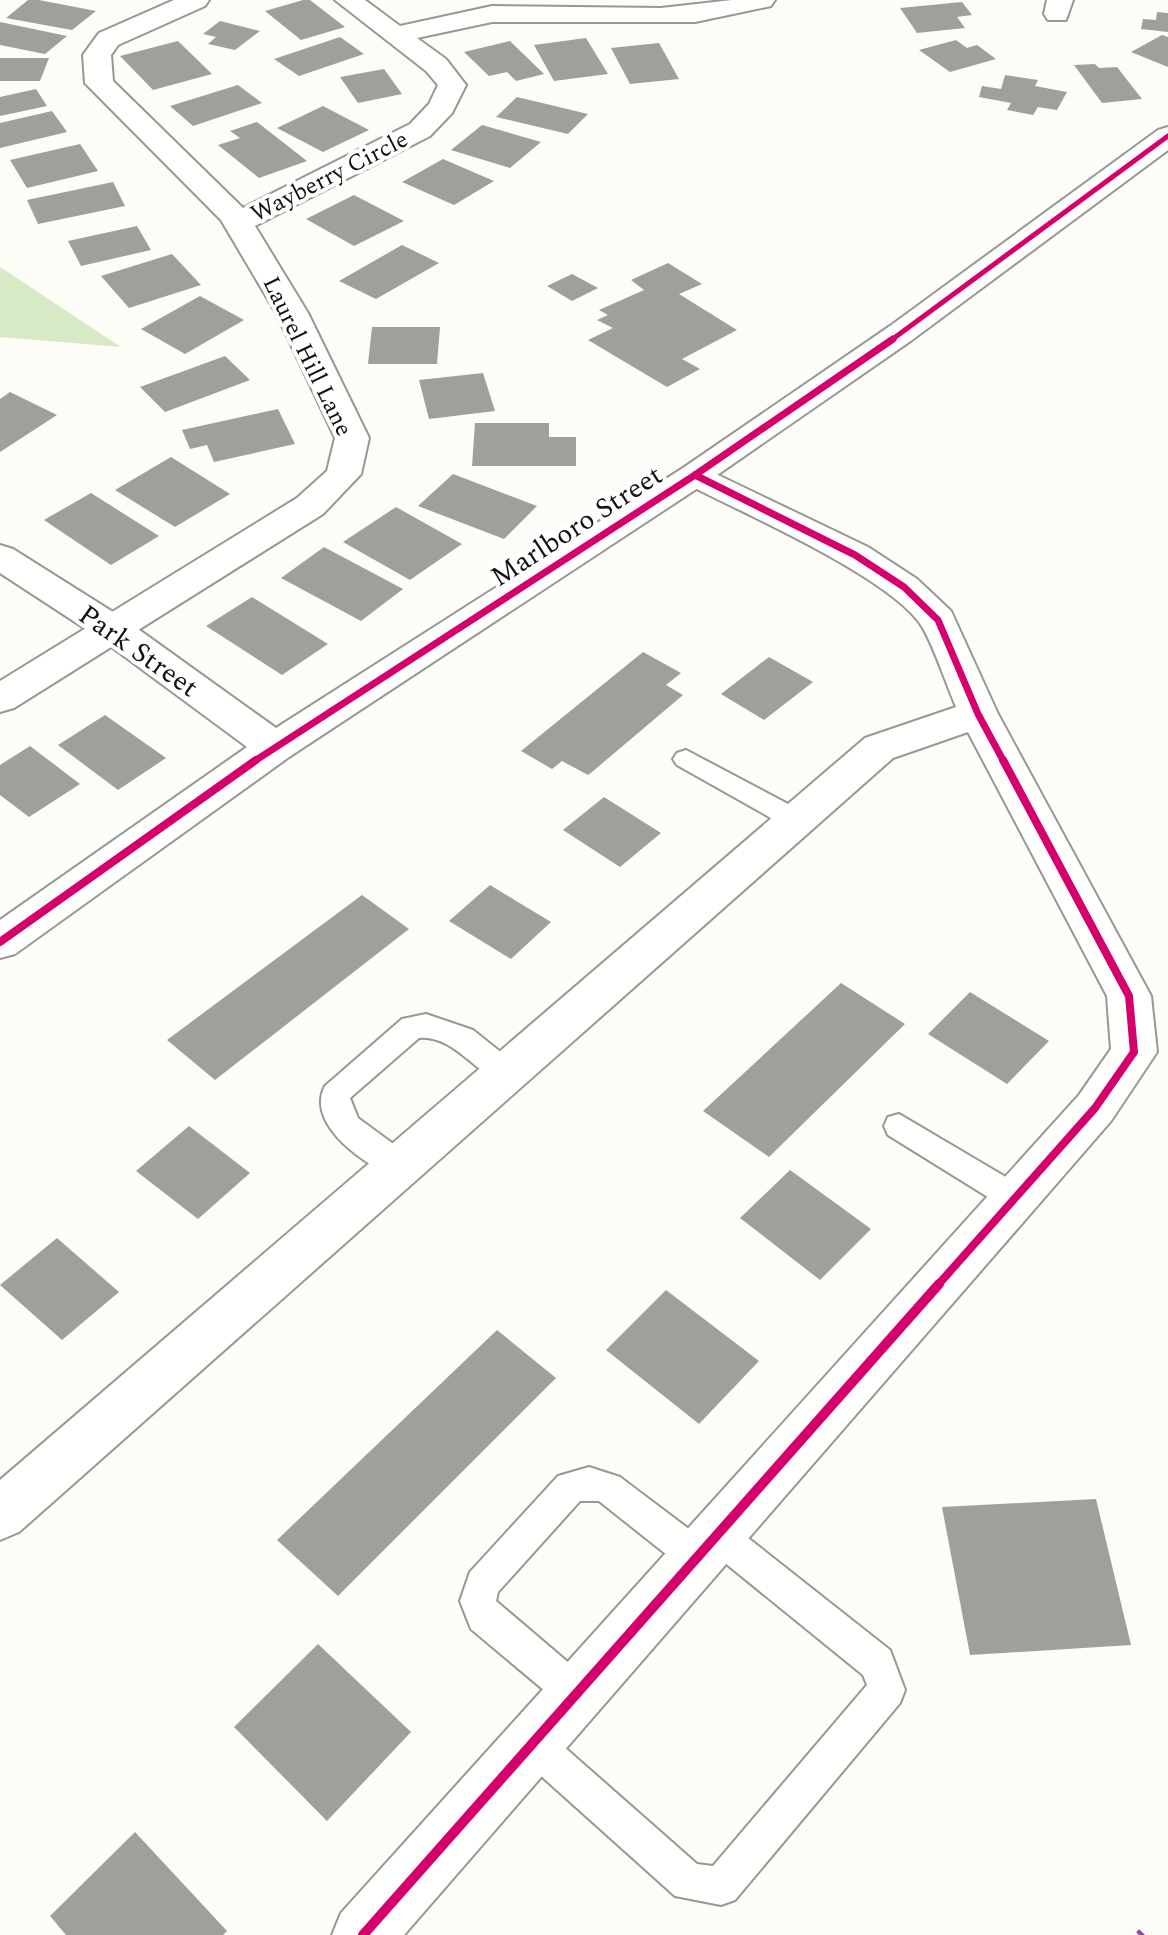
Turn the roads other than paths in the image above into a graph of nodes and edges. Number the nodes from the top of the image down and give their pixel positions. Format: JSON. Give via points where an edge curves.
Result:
{"nodes":[{"id":1,"x":196,"y":0,"type":"edge"},
{"id":2,"x":348,"y":0,"type":"edge"},
{"id":3,"x":762,"y":0,"type":"edge"},
{"id":4,"x":395,"y":35,"type":"junction"},
{"id":5,"x":1168,"y":136,"type":"edge"},
{"id":6,"x":238,"y":223,"type":"junction"},
{"id":7,"x":695,"y":475,"type":"junction"},
{"id":8,"x":0,"y":557,"type":"edge"},
{"id":9,"x":111,"y":628,"type":"junction"},
{"id":10,"x":0,"y":699,"type":"edge"},
{"id":11,"x":978,"y":714,"type":"junction"},
{"id":12,"x":275,"y":747,"type":"junction"},
{"id":13,"x":686,"y":759,"type":"dead end"},
{"id":14,"x":796,"y":820,"type":"junction"},
{"id":15,"x":0,"y":942,"type":"edge"},
{"id":16,"x":507,"y":1073,"type":"junction"},
{"id":17,"x":899,"y":1126,"type":"dead end"},
{"id":18,"x":400,"y":1166,"type":"junction"},
{"id":19,"x":1015,"y":1198,"type":"junction"},
{"id":20,"x":7,"y":1496,"type":"edge"},
{"id":21,"x":707,"y":1546,"type":"junction"},
{"id":22,"x":577,"y":1694,"type":"junction"},
{"id":23,"x":533,"y":1744,"type":"junction"},
{"id":24,"x":363,"y":1935,"type":"edge"}],
"edges":[{"from":1,"to":6,"type":"street","name":"Laurel Hill Lane","via":[[108,39],[97,55],[99,83]]},
{"from":2,"to":4,"type":"street","name":"Wayberry Circle"},
{"from":3,"to":4,"type":"street","via":[[661,16],[493,14]]},
{"from":4,"to":6,"type":"street","name":"Wayberry Circle","via":[[436,65],[452,85],[442,107],[420,130]]},
{"from":5,"to":7,"type":"street","name":"Marlboro Street","via":[[901,333]]},
{"from":6,"to":9,"type":"street","name":"Laurel Hill Lane","via":[[292,313],[352,438],[344,474],[310,506]]},
{"from":7,"to":11,"type":"street","via":[[855,555],[904,587],[938,620]]},
{"from":7,"to":12,"type":"street","name":"Marlboro Street"},
{"from":8,"to":9,"type":"street","name":"Park Street"},
{"from":9,"to":10,"type":"street","name":"Laurel Hill Lane"},
{"from":9,"to":12,"type":"street","name":"Park Street"},
{"from":11,"to":14,"type":"street","via":[[879,748]]},
{"from":11,"to":19,"type":"street","via":[[1129,996],[1134,1052],[1095,1108]]},
{"from":12,"to":15,"type":"street","name":"Marlboro Street"},
{"from":13,"to":14,"type":"lane"},
{"from":14,"to":16,"type":"street"},
{"from":16,"to":18,"type":"street"},
{"from":16,"to":18,"type":"lane","via":[[445,1026],[412,1027],[335,1094],[332,1108],[339,1121]]},
{"from":17,"to":19,"type":"lane"},
{"from":18,"to":20,"type":"street"},
{"from":19,"to":21,"type":"street"},
{"from":21,"to":22,"type":"street"},
{"from":21,"to":22,"type":"lane","via":[[608,1488],[589,1483],[570,1487],[482,1584],[478,1601],[484,1617]]},
{"from":21,"to":23,"type":"lane","via":[[877,1663],[887,1690],[721,1886],[689,1882]]},
{"from":22,"to":23,"type":"street"},
{"from":23,"to":24,"type":"street"}]}
